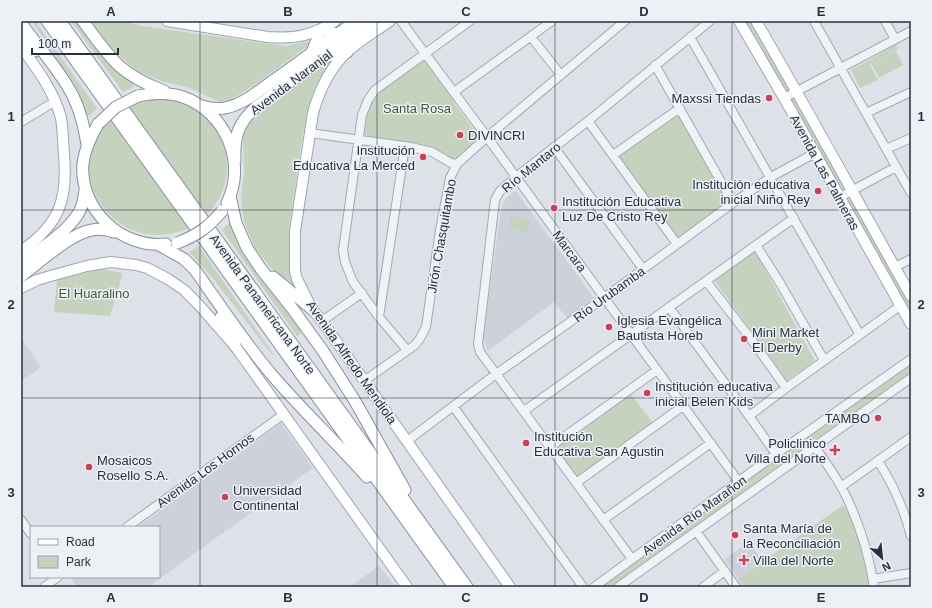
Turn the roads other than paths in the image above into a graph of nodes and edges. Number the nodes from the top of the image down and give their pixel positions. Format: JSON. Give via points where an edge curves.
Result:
{"nodes":[{"id":1,"x":47,"y":21,"type":"edge"},
{"id":2,"x":60,"y":21,"type":"edge"},
{"id":3,"x":83,"y":21,"type":"edge"},
{"id":4,"x":168,"y":21,"type":"edge"},
{"id":5,"x":335,"y":21,"type":"edge"},
{"id":6,"x":356,"y":21,"type":"edge"},
{"id":7,"x":373,"y":21,"type":"edge"},
{"id":8,"x":390,"y":21,"type":"edge"},
{"id":9,"x":401,"y":21,"type":"edge"},
{"id":10,"x":470,"y":21,"type":"edge"},
{"id":11,"x":552,"y":21,"type":"edge"},
{"id":12,"x":625,"y":21,"type":"edge"},
{"id":13,"x":710,"y":21,"type":"edge"},
{"id":14,"x":739,"y":21,"type":"edge"},
{"id":15,"x":756,"y":21,"type":"edge"},
{"id":16,"x":815,"y":21,"type":"edge"},
{"id":17,"x":885,"y":21,"type":"edge"},
{"id":18,"x":21,"y":23,"type":"edge"},
{"id":19,"x":321,"y":30,"type":"junction"},
{"id":20,"x":911,"y":31,"type":"edge"},
{"id":21,"x":338,"y":34,"type":"junction"},
{"id":22,"x":690,"y":36,"type":"junction"},
{"id":23,"x":530,"y":37,"type":"junction"},
{"id":24,"x":21,"y":38,"type":"edge"},
{"id":25,"x":349,"y":39,"type":"junction"},
{"id":26,"x":895,"y":39,"type":"junction"},
{"id":27,"x":21,"y":46,"type":"edge"},
{"id":28,"x":347,"y":52,"type":"junction"},
{"id":29,"x":312,"y":53,"type":"junction"},
{"id":30,"x":426,"y":53,"type":"junction"},
{"id":31,"x":324,"y":57,"type":"junction"},
{"id":32,"x":338,"y":64,"type":"joint"},
{"id":33,"x":655,"y":65,"type":"junction"},
{"id":34,"x":841,"y":68,"type":"junction"},
{"id":35,"x":56,"y":70,"type":"junction"},
{"id":36,"x":561,"y":75,"type":"junction"},
{"id":37,"x":797,"y":91,"type":"junction"},
{"id":38,"x":454,"y":92,"type":"junction"},
{"id":39,"x":911,"y":92,"type":"edge"},
{"id":40,"x":174,"y":95,"type":"junction"},
{"id":41,"x":784,"y":98,"type":"junction"},
{"id":42,"x":54,"y":102,"type":"junction"},
{"id":43,"x":201,"y":106,"type":"junction"},
{"id":44,"x":680,"y":108,"type":"junction"},
{"id":45,"x":866,"y":113,"type":"junction"},
{"id":46,"x":588,"y":121,"type":"junction"},
{"id":47,"x":21,"y":122,"type":"edge"},
{"id":48,"x":310,"y":133,"type":"junction"},
{"id":49,"x":487,"y":137,"type":"junction"},
{"id":50,"x":911,"y":138,"type":"edge"},
{"id":51,"x":358,"y":140,"type":"junction"},
{"id":52,"x":87,"y":144,"type":"junction"},
{"id":53,"x":405,"y":146,"type":"junction"},
{"id":54,"x":554,"y":147,"type":"junction"},
{"id":55,"x":886,"y":149,"type":"junction"},
{"id":56,"x":814,"y":153,"type":"junction"},
{"id":57,"x":613,"y":155,"type":"junction"},
{"id":58,"x":234,"y":160,"type":"junction"},
{"id":59,"x":457,"y":164,"type":"junction"},
{"id":60,"x":896,"y":167,"type":"junction"},
{"id":61,"x":516,"y":178,"type":"junction"},
{"id":62,"x":771,"y":178,"type":"junction"},
{"id":63,"x":910,"y":188,"type":"edge"},
{"id":64,"x":86,"y":189,"type":"junction"},
{"id":65,"x":852,"y":191,"type":"junction"},
{"id":66,"x":230,"y":196,"type":"junction"},
{"id":67,"x":840,"y":198,"type":"junction"},
{"id":68,"x":733,"y":203,"type":"junction"},
{"id":69,"x":794,"y":218,"type":"junction"},
{"id":70,"x":118,"y":233,"type":"junction"},
{"id":71,"x":678,"y":244,"type":"junction"},
{"id":72,"x":159,"y":245,"type":"junction"},
{"id":73,"x":756,"y":245,"type":"junction"},
{"id":74,"x":21,"y":251,"type":"edge"},
{"id":75,"x":911,"y":259,"type":"edge"},
{"id":76,"x":21,"y":263,"type":"edge"},
{"id":77,"x":895,"y":267,"type":"junction"},
{"id":78,"x":261,"y":269,"type":"junction"},
{"id":79,"x":643,"y":269,"type":"junction"},
{"id":80,"x":21,"y":276,"type":"edge"},
{"id":81,"x":706,"y":281,"type":"junction"},
{"id":82,"x":21,"y":288,"type":"edge"},
{"id":83,"x":210,"y":291,"type":"junction"},
{"id":84,"x":382,"y":295,"type":"junction"},
{"id":85,"x":364,"y":296,"type":"junction"},
{"id":86,"x":911,"y":296,"type":"edge"},
{"id":87,"x":604,"y":298,"type":"junction"},
{"id":88,"x":900,"y":306,"type":"junction"},
{"id":89,"x":669,"y":307,"type":"junction"},
{"id":90,"x":312,"y":310,"type":"junction"},
{"id":91,"x":379,"y":317,"type":"junction"},
{"id":92,"x":322,"y":321,"type":"junction"},
{"id":93,"x":911,"y":324,"type":"edge"},
{"id":94,"x":631,"y":334,"type":"junction"},
{"id":95,"x":860,"y":335,"type":"junction"},
{"id":96,"x":235,"y":346,"type":"junction"},
{"id":97,"x":407,"y":350,"type":"junction"},
{"id":98,"x":911,"y":359,"type":"edge"},
{"id":99,"x":824,"y":360,"type":"junction"},
{"id":100,"x":657,"y":370,"type":"junction"},
{"id":101,"x":496,"y":374,"type":"junction"},
{"id":102,"x":911,"y":378,"type":"edge"},
{"id":103,"x":364,"y":381,"type":"junction"},
{"id":104,"x":786,"y":388,"type":"junction"},
{"id":105,"x":454,"y":406,"type":"junction"},
{"id":106,"x":683,"y":406,"type":"junction"},
{"id":107,"x":524,"y":411,"type":"junction"},
{"id":108,"x":284,"y":414,"type":"junction"},
{"id":109,"x":749,"y":416,"type":"junction"},
{"id":110,"x":911,"y":437,"type":"edge"},
{"id":111,"x":407,"y":440,"type":"junction"},
{"id":112,"x":710,"y":443,"type":"junction"},
{"id":113,"x":815,"y":447,"type":"junction"},
{"id":114,"x":550,"y":448,"type":"junction"},
{"id":115,"x":776,"y":454,"type":"junction"},
{"id":116,"x":878,"y":461,"type":"junction"},
{"id":117,"x":739,"y":482,"type":"junction"},
{"id":118,"x":576,"y":483,"type":"junction"},
{"id":119,"x":841,"y":487,"type":"junction"},
{"id":120,"x":416,"y":516,"type":"junction"},
{"id":121,"x":21,"y":520,"type":"edge"},
{"id":122,"x":603,"y":520,"type":"junction"},
{"id":123,"x":128,"y":526,"type":"edge"},
{"id":124,"x":411,"y":527,"type":"junction"},
{"id":125,"x":696,"y":531,"type":"junction"},
{"id":126,"x":30,"y":533,"type":"edge"},
{"id":127,"x":911,"y":536,"type":"edge"},
{"id":128,"x":632,"y":559,"type":"junction"},
{"id":129,"x":725,"y":571,"type":"junction"},
{"id":130,"x":911,"y":573,"type":"edge"},
{"id":131,"x":57,"y":578,"type":"edge"},
{"id":132,"x":874,"y":583,"type":"edge"},
{"id":133,"x":44,"y":587,"type":"edge"},
{"id":134,"x":407,"y":587,"type":"edge"},
{"id":135,"x":454,"y":587,"type":"edge"},
{"id":136,"x":467,"y":587,"type":"edge"},
{"id":137,"x":510,"y":587,"type":"edge"},
{"id":138,"x":583,"y":587,"type":"edge"},
{"id":139,"x":594,"y":587,"type":"edge"},
{"id":140,"x":618,"y":587,"type":"edge"},
{"id":141,"x":703,"y":587,"type":"edge"},
{"id":142,"x":736,"y":587,"type":"edge"}],
"edges":[{"from":1,"to":124,"type":"highway","name":"Avenida Panamericana Norte"},
{"from":2,"to":120,"type":"highway","name":"Avenida Panamericana Norte"},
{"from":3,"to":40,"type":"highway","via":[[106,53],[122,69],[146,84]]},
{"from":4,"to":19,"type":"main road","via":[[280,38],[308,35]]},
{"from":5,"to":19,"type":"main road","name":"Avenida Naranjal"},
{"from":6,"to":21,"type":"highway","name":"Avenida Naranjal"},
{"from":7,"to":25,"type":"highway","name":"Avenida Naranjal"},
{"from":8,"to":28,"type":"main road","name":"Avenida Naranjal"},
{"from":9,"to":30,"type":"street","name":"Marcara"},
{"from":10,"to":30,"type":"street"},
{"from":11,"to":23,"type":"street"},
{"from":12,"to":36,"type":"street","name":"Jirón Chasquitambo"},
{"from":13,"to":22,"type":"street","name":"Río Mantaro"},
{"from":14,"to":41,"type":"main road","name":"Avenida Las Palmeras"},
{"from":15,"to":37,"type":"main road","name":"Avenida Las Palmeras"},
{"from":16,"to":34,"type":"street"},
{"from":17,"to":26,"type":"street"},
{"from":18,"to":35,"type":"highway"},
{"from":19,"to":21,"type":"highway"},
{"from":19,"to":29,"type":"highway"},
{"from":20,"to":26,"type":"street"},
{"from":21,"to":29,"type":"highway","name":"Avenida Naranjal"},
{"from":22,"to":33,"type":"street","name":"Río Mantaro"},
{"from":22,"to":62,"type":"street"},
{"from":23,"to":36,"type":"street"},
{"from":23,"to":38,"type":"street"},
{"from":24,"to":35,"type":"highway"},
{"from":25,"to":28,"type":"highway"},
{"from":25,"to":31,"type":"highway","name":"Avenida Naranjal"},
{"from":26,"to":34,"type":"street"},
{"from":27,"to":42,"type":"main road","via":[[41,74]]},
{"from":28,"to":31,"type":"highway"},
{"from":28,"to":32,"type":"main road","name":"Avenida Naranjal"},
{"from":29,"to":43,"type":"highway","name":"Avenida Naranjal","via":[[238,104],[221,109]]},
{"from":30,"to":38,"type":"street","name":"Marcara"},
{"from":30,"to":51,"type":"street","via":[[375,90],[362,115]]},
{"from":31,"to":58,"type":"highway","name":"Avenida Naranjal","via":[[248,114],[237,133]]},
{"from":32,"to":48,"type":"main road","name":"Avenida Alfredo Mendiola","via":[[317,98]]},
{"from":33,"to":44,"type":"street"},
{"from":33,"to":46,"type":"street","name":"Río Mantaro"},
{"from":34,"to":37,"type":"street"},
{"from":34,"to":45,"type":"street"},
{"from":35,"to":52,"type":"highway","via":[[68,86],[76,104]]},
{"from":36,"to":49,"type":"street","name":"Jirón Chasquitambo"},
{"from":37,"to":41,"type":"street"},
{"from":37,"to":65,"type":"main road","name":"Avenida Las Palmeras"},
{"from":38,"to":49,"type":"street","name":"Marcara"},
{"from":39,"to":45,"type":"street"},
{"from":40,"to":43,"type":"highway"},
{"from":40,"to":52,"type":"highway","bridge":true,"via":[[138,96],[116,107],[98,124]]},
{"from":41,"to":56,"type":"main road","name":"Avenida Las Palmeras"},
{"from":42,"to":47,"type":"street"},
{"from":42,"to":74,"type":"main road","via":[[63,134],[63,194],[54,220],[34,242]]},
{"from":43,"to":58,"type":"highway","via":[[224,129],[231,144]]},
{"from":44,"to":57,"type":"street"},
{"from":44,"to":68,"type":"street"},
{"from":45,"to":55,"type":"street"},
{"from":46,"to":54,"type":"street","name":"Río Mantaro"},
{"from":46,"to":57,"type":"street"},
{"from":48,"to":51,"type":"street"},
{"from":48,"to":90,"type":"main road","name":"Avenida Alfredo Mendiola","via":[[296,231],[295,271]]},
{"from":49,"to":59,"type":"street","name":"Jirón Chasquitambo"},
{"from":49,"to":61,"type":"street","name":"Marcara"},
{"from":50,"to":55,"type":"street"},
{"from":51,"to":53,"type":"street"},
{"from":51,"to":85,"type":"street","via":[[343,250],[353,282]]},
{"from":52,"to":64,"type":"highway","via":[[83,163]]},
{"from":53,"to":59,"type":"street","via":[[432,152],[448,162]]},
{"from":53,"to":84,"type":"street"},
{"from":54,"to":61,"type":"street","name":"Río Mantaro"},
{"from":54,"to":79,"type":"street"},
{"from":55,"to":60,"type":"street"},
{"from":56,"to":62,"type":"street","name":"Río Urubamba"},
{"from":56,"to":67,"type":"main road","name":"Avenida Las Palmeras"},
{"from":57,"to":71,"type":"street"},
{"from":58,"to":66,"type":"highway","via":[[235,172]]},
{"from":59,"to":97,"type":"street","name":"Jirón Chasquitambo","via":[[450,178],[442,215],[426,327],[419,340]]},
{"from":60,"to":63,"type":"street"},
{"from":60,"to":65,"type":"street"},
{"from":61,"to":87,"type":"street","name":"Marcara"},
{"from":61,"to":101,"type":"street","name":"Río Mantaro","via":[[500,191],[495,200],[478,344],[480,352]]},
{"from":62,"to":68,"type":"street","name":"Río Urubamba"},
{"from":62,"to":69,"type":"street"},
{"from":64,"to":70,"type":"highway","via":[[90,202],[98,214]]},
{"from":64,"to":76,"type":"highway","via":[[79,213],[62,232]]},
{"from":65,"to":67,"type":"street"},
{"from":65,"to":77,"type":"main road","name":"Avenida Las Palmeras"},
{"from":66,"to":72,"type":"highway","bridge":true,"via":[[222,211],[202,231],[176,243]]},
{"from":66,"to":78,"type":"highway","via":[[241,236]]},
{"from":67,"to":88,"type":"main road","name":"Avenida Las Palmeras"},
{"from":68,"to":71,"type":"street","name":"Río Urubamba"},
{"from":69,"to":73,"type":"street"},
{"from":69,"to":95,"type":"street"},
{"from":70,"to":72,"type":"highway","via":[[144,244]]},
{"from":70,"to":80,"type":"highway","via":[[103,229],[79,234]]},
{"from":71,"to":79,"type":"street","name":"Río Urubamba"},
{"from":72,"to":83,"type":"highway","via":[[184,259]]},
{"from":73,"to":81,"type":"street"},
{"from":73,"to":99,"type":"street"},
{"from":75,"to":77,"type":"street"},
{"from":77,"to":86,"type":"main road","name":"Avenida Las Palmeras"},
{"from":78,"to":90,"type":"highway","via":[[276,278]]},
{"from":78,"to":120,"type":"highway","via":[[308,329],[344,384],[402,484]]},
{"from":79,"to":87,"type":"street","name":"Río Urubamba"},
{"from":81,"to":89,"type":"street"},
{"from":81,"to":104,"type":"street"},
{"from":82,"to":96,"type":"main road","via":[[37,280],[88,266],[111,262],[136,265],[168,279],[191,296]]},
{"from":83,"to":96,"type":"highway"},
{"from":83,"to":124,"type":"highway","via":[[271,374]]},
{"from":84,"to":85,"type":"street","via":[[373,300]]},
{"from":84,"to":91,"type":"street"},
{"from":85,"to":91,"type":"street"},
{"from":85,"to":92,"type":"street"},
{"from":87,"to":94,"type":"street","name":"Marcara"},
{"from":87,"to":101,"type":"street","name":"Río Urubamba"},
{"from":88,"to":93,"type":"main road","name":"Avenida Las Palmeras"},
{"from":88,"to":95,"type":"street"},
{"from":89,"to":94,"type":"street"},
{"from":89,"to":109,"type":"street"},
{"from":90,"to":92,"type":"main road","name":"Avenida Alfredo Mendiola"},
{"from":91,"to":97,"type":"street"},
{"from":92,"to":103,"type":"main road","name":"Avenida Alfredo Mendiola"},
{"from":94,"to":100,"type":"street","name":"Marcara"},
{"from":94,"to":107,"type":"street"},
{"from":95,"to":99,"type":"street"},
{"from":96,"to":108,"type":"main road"},
{"from":97,"to":103,"type":"street","name":"Jirón Chasquitambo"},
{"from":98,"to":115,"type":"street","name":"Avenida Río Marañon"},
{"from":99,"to":104,"type":"street"},
{"from":100,"to":106,"type":"street","name":"Marcara"},
{"from":100,"to":114,"type":"street"},
{"from":101,"to":105,"type":"street","name":"Río Urubamba"},
{"from":101,"to":107,"type":"street","name":"Río Mantaro"},
{"from":102,"to":113,"type":"street","name":"Avenida Río Marañon"},
{"from":103,"to":111,"type":"main road","name":"Avenida Alfredo Mendiola"},
{"from":104,"to":109,"type":"street"},
{"from":105,"to":111,"type":"street","name":"Río Urubamba"},
{"from":105,"to":138,"type":"street"},
{"from":106,"to":112,"type":"street","name":"Marcara"},
{"from":106,"to":118,"type":"street"},
{"from":107,"to":114,"type":"street","name":"Río Mantaro"},
{"from":108,"to":123,"type":"street","name":"Avenida Los Hornos"},
{"from":108,"to":134,"type":"main road"},
{"from":109,"to":115,"type":"street"},
{"from":110,"to":116,"type":"street"},
{"from":111,"to":137,"type":"main road","name":"Avenida Alfredo Mendiola"},
{"from":112,"to":117,"type":"street","name":"Marcara"},
{"from":112,"to":122,"type":"street"},
{"from":113,"to":119,"type":"street"},
{"from":113,"to":125,"type":"street","name":"Avenida Río Marañon"},
{"from":114,"to":118,"type":"street","name":"Río Mantaro"},
{"from":115,"to":117,"type":"street","name":"Avenida Río Marañon"},
{"from":116,"to":119,"type":"street"},
{"from":116,"to":127,"type":"street","via":[[889,477]]},
{"from":117,"to":128,"type":"street","name":"Avenida Río Marañon"},
{"from":118,"to":122,"type":"street","name":"Río Mantaro"},
{"from":119,"to":132,"type":"street","via":[[860,530]]},
{"from":120,"to":136,"type":"highway","name":"Avenida Panamericana Norte"},
{"from":121,"to":126,"type":"street"},
{"from":122,"to":128,"type":"street","name":"Río Mantaro"},
{"from":124,"to":135,"type":"highway","name":"Avenida Panamericana Norte"},
{"from":125,"to":129,"type":"street"},
{"from":125,"to":140,"type":"street","name":"Avenida Río Marañon"},
{"from":128,"to":139,"type":"street","name":"Avenida Río Marañon"},
{"from":129,"to":141,"type":"street"},
{"from":129,"to":142,"type":"street"},
{"from":130,"to":132,"type":"street"},
{"from":131,"to":133,"type":"street"}]}
